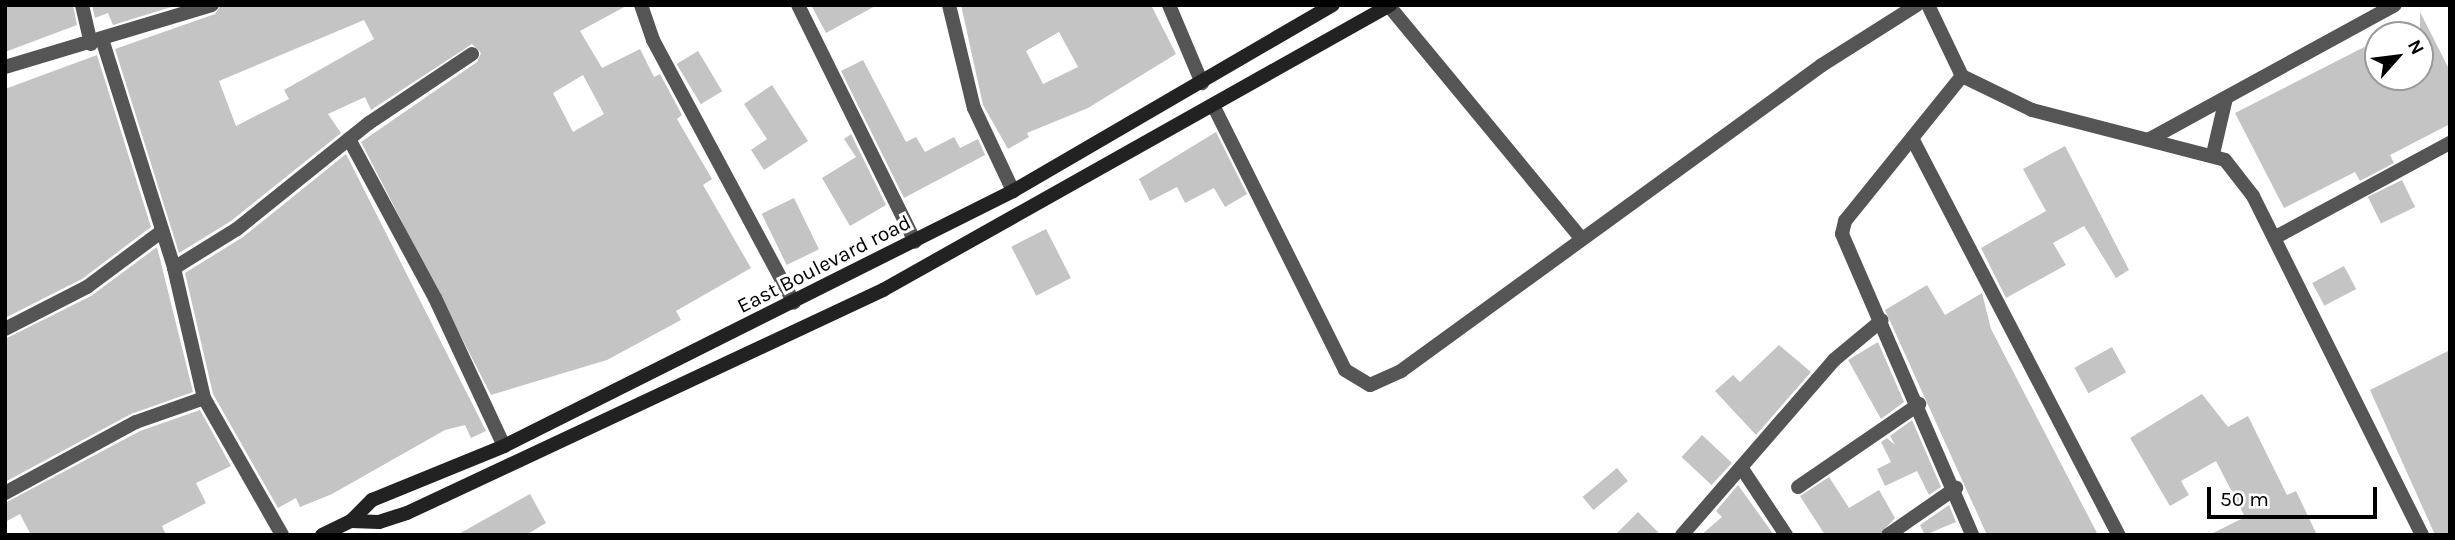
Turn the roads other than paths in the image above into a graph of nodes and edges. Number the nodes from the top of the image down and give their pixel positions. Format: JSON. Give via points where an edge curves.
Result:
{"nodes":[{"id":1,"x":82,"y":5,"type":"edge"},
{"id":2,"x":212,"y":5,"type":"edge"},
{"id":3,"x":641,"y":5,"type":"edge"},
{"id":4,"x":798,"y":5,"type":"edge"},
{"id":5,"x":949,"y":5,"type":"edge"},
{"id":6,"x":1170,"y":5,"type":"edge"},
{"id":7,"x":1334,"y":5,"type":"edge"},
{"id":8,"x":1917,"y":5,"type":"edge"},
{"id":9,"x":1928,"y":5,"type":"edge"},
{"id":10,"x":2395,"y":5,"type":"edge"},
{"id":11,"x":1390,"y":6,"type":"edge"},
{"id":12,"x":97,"y":42,"type":"junction"},
{"id":13,"x":472,"y":54,"type":"dead end"},
{"id":14,"x":5,"y":67,"type":"edge"},
{"id":15,"x":1962,"y":76,"type":"junction"},
{"id":16,"x":1202,"y":83,"type":"junction"},
{"id":17,"x":2226,"y":98,"type":"junction"},
{"id":18,"x":1214,"y":107,"type":"junction"},
{"id":19,"x":349,"y":139,"type":"junction"},
{"id":20,"x":2150,"y":139,"type":"junction"},
{"id":21,"x":1914,"y":142,"type":"junction"},
{"id":22,"x":2450,"y":143,"type":"edge"},
{"id":23,"x":2213,"y":154,"type":"junction"},
{"id":24,"x":1013,"y":191,"type":"junction"},
{"id":25,"x":162,"y":231,"type":"junction"},
{"id":26,"x":1581,"y":238,"type":"junction"},
{"id":27,"x":2274,"y":238,"type":"junction"},
{"id":28,"x":915,"y":242,"type":"junction"},
{"id":29,"x":174,"y":268,"type":"junction"},
{"id":30,"x":794,"y":303,"type":"junction"},
{"id":31,"x":1882,"y":320,"type":"junction"},
{"id":32,"x":5,"y":330,"type":"edge"},
{"id":33,"x":204,"y":398,"type":"junction"},
{"id":34,"x":1919,"y":404,"type":"junction"},
{"id":35,"x":504,"y":446,"type":"junction"},
{"id":36,"x":1741,"y":467,"type":"junction"},
{"id":37,"x":1798,"y":487,"type":"dead end"},
{"id":38,"x":1956,"y":488,"type":"junction"},
{"id":39,"x":5,"y":493,"type":"edge"},
{"id":40,"x":351,"y":521,"type":"junction"},
{"id":41,"x":282,"y":535,"type":"edge"},
{"id":42,"x":322,"y":535,"type":"edge"},
{"id":43,"x":1682,"y":535,"type":"edge"},
{"id":44,"x":1786,"y":535,"type":"edge"},
{"id":45,"x":1888,"y":535,"type":"edge"},
{"id":46,"x":1972,"y":535,"type":"edge"},
{"id":47,"x":2119,"y":535,"type":"edge"},
{"id":48,"x":2422,"y":535,"type":"edge"}],
"edges":[{"from":1,"to":12,"type":"street"},
{"from":2,"to":12,"type":"street"},
{"from":3,"to":30,"type":"street","via":[[653,40]]},
{"from":4,"to":28,"type":"street"},
{"from":5,"to":24,"type":"street","via":[[974,108]]},
{"from":6,"to":16,"type":"street"},
{"from":7,"to":16,"type":"main road","name":"East Boulevard road"},
{"from":8,"to":26,"type":"street"},
{"from":9,"to":15,"type":"street"},
{"from":10,"to":17,"type":"street"},
{"from":11,"to":18,"type":"main road"},
{"from":11,"to":26,"type":"street"},
{"from":12,"to":14,"type":"street"},
{"from":12,"to":25,"type":"street"},
{"from":13,"to":19,"type":"street"},
{"from":15,"to":20,"type":"street","via":[[2032,110]]},
{"from":15,"to":21,"type":"street"},
{"from":16,"to":24,"type":"main road","name":"East Boulevard road"},
{"from":17,"to":20,"type":"street"},
{"from":17,"to":23,"type":"street"},
{"from":18,"to":26,"type":"street","via":[[1345,370],[1359,382],[1387,380]]},
{"from":18,"to":40,"type":"main road","via":[[883,290],[407,513],[379,522]]},
{"from":19,"to":29,"type":"street","via":[[282,196]]},
{"from":19,"to":35,"type":"street","via":[[435,298]]},
{"from":20,"to":23,"type":"street"},
{"from":21,"to":31,"type":"street","via":[[1845,221],[1842,234]]},
{"from":21,"to":47,"type":"street"},
{"from":22,"to":27,"type":"street"},
{"from":23,"to":27,"type":"street","via":[[2238,174]]},
{"from":24,"to":28,"type":"main road","name":"East Boulevard road"},
{"from":25,"to":29,"type":"street"},
{"from":25,"to":32,"type":"street","via":[[87,287]]},
{"from":27,"to":48,"type":"street"},
{"from":28,"to":30,"type":"main road","name":"East Boulevard road"},
{"from":29,"to":33,"type":"street"},
{"from":30,"to":35,"type":"main road","name":"East Boulevard road"},
{"from":31,"to":34,"type":"street"},
{"from":31,"to":36,"type":"street","via":[[1835,360]]},
{"from":33,"to":39,"type":"street","via":[[136,422]]},
{"from":33,"to":41,"type":"street"},
{"from":34,"to":37,"type":"street"},
{"from":34,"to":38,"type":"street"},
{"from":35,"to":40,"type":"main road","name":"East Boulevard road","via":[[372,500]]},
{"from":36,"to":43,"type":"street"},
{"from":36,"to":44,"type":"street"},
{"from":38,"to":45,"type":"street"},
{"from":38,"to":46,"type":"street"},
{"from":40,"to":42,"type":"main road","name":"East Boulevard road"}]}
